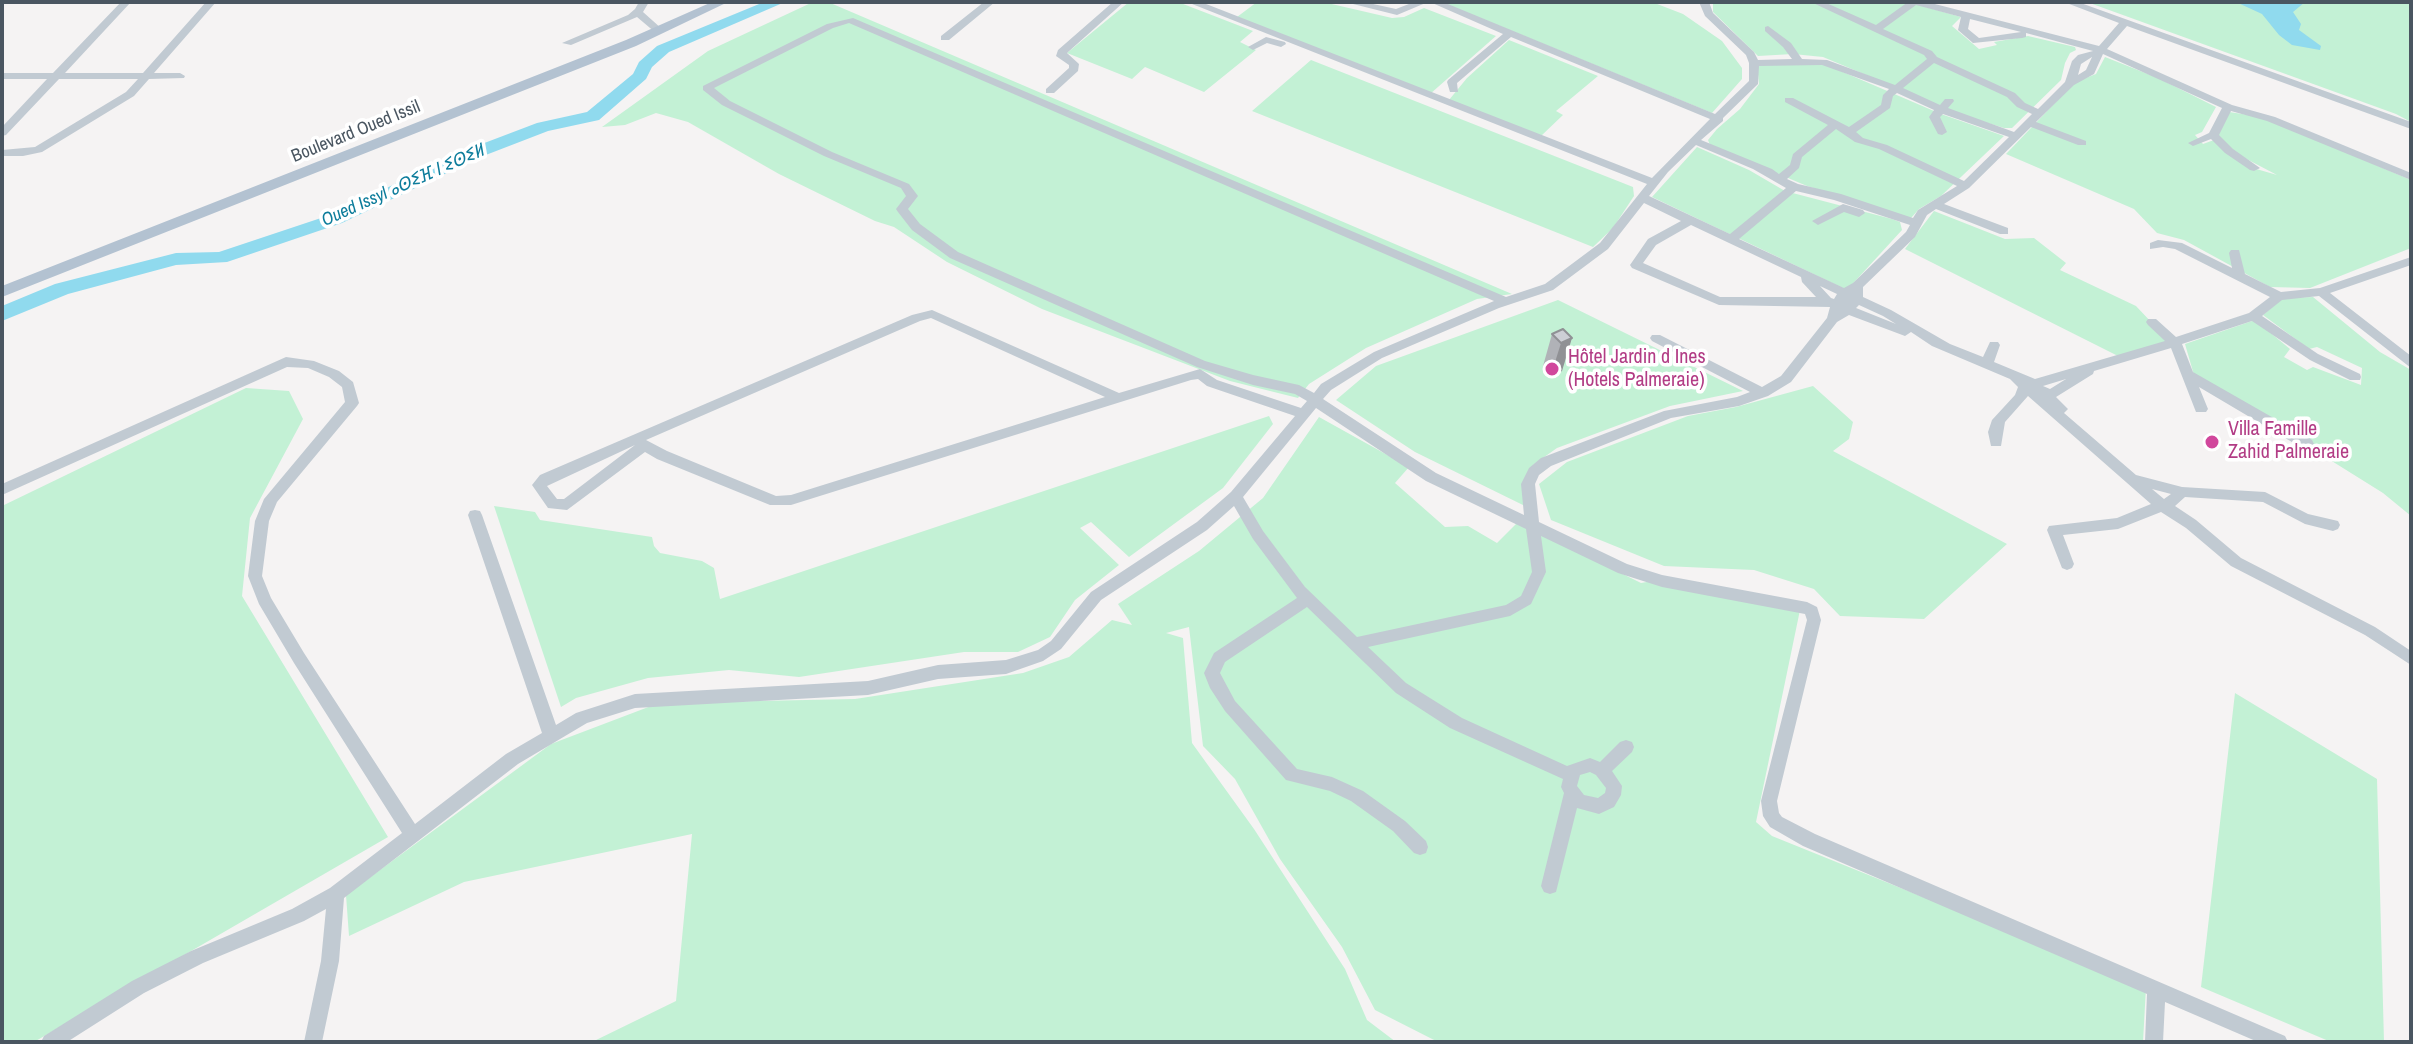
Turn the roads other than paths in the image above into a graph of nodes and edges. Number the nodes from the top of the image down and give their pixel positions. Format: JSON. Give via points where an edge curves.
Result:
{"nodes":[{"id":1,"x":126,"y":2,"type":"edge"},
{"id":2,"x":211,"y":2,"type":"edge"},
{"id":3,"x":644,"y":2,"type":"edge"},
{"id":4,"x":722,"y":2,"type":"edge"},
{"id":5,"x":990,"y":2,"type":"edge"},
{"id":6,"x":1119,"y":2,"type":"edge"},
{"id":7,"x":1192,"y":2,"type":"edge"},
{"id":8,"x":1350,"y":2,"type":"edge"},
{"id":9,"x":1423,"y":2,"type":"edge"},
{"id":10,"x":1435,"y":2,"type":"edge"},
{"id":11,"x":1704,"y":2,"type":"edge"},
{"id":12,"x":1816,"y":2,"type":"edge"},
{"id":13,"x":1915,"y":2,"type":"edge"},
{"id":14,"x":2069,"y":2,"type":"edge"},
{"id":15,"x":638,"y":13,"type":"junction"},
{"id":16,"x":1966,"y":16,"type":"junction"},
{"id":17,"x":2125,"y":22,"type":"junction"},
{"id":18,"x":1768,"y":29,"type":"dead end"},
{"id":19,"x":1877,"y":29,"type":"junction"},
{"id":20,"x":659,"y":31,"type":"junction"},
{"id":21,"x":1510,"y":33,"type":"junction"},
{"id":22,"x":2031,"y":33,"type":"junction"},
{"id":23,"x":945,"y":38,"type":"dead end"},
{"id":24,"x":567,"y":43,"type":"dead end"},
{"id":25,"x":1253,"y":47,"type":"dead end"},
{"id":26,"x":2100,"y":51,"type":"junction"},
{"id":27,"x":1933,"y":59,"type":"junction"},
{"id":28,"x":1797,"y":60,"type":"junction"},
{"id":29,"x":1754,"y":63,"type":"junction"},
{"id":30,"x":57,"y":75,"type":"junction"},
{"id":31,"x":149,"y":75,"type":"junction"},
{"id":32,"x":2,"y":76,"type":"edge"},
{"id":33,"x":180,"y":76,"type":"dead end"},
{"id":34,"x":1897,"y":89,"type":"junction"},
{"id":35,"x":1454,"y":90,"type":"dead end"},
{"id":36,"x":1050,"y":91,"type":"dead end"},
{"id":37,"x":1789,"y":100,"type":"dead end"},
{"id":38,"x":1946,"y":106,"type":"junction"},
{"id":39,"x":2228,"y":107,"type":"junction"},
{"id":40,"x":2038,"y":113,"type":"junction"},
{"id":41,"x":1719,"y":119,"type":"junction"},
{"id":42,"x":1836,"y":123,"type":"junction"},
{"id":43,"x":2029,"y":123,"type":"junction"},
{"id":44,"x":2411,"y":126,"type":"edge"},
{"id":45,"x":1848,"y":131,"type":"junction"},
{"id":46,"x":1942,"y":132,"type":"dead end"},
{"id":47,"x":2,"y":133,"type":"edge"},
{"id":48,"x":2213,"y":135,"type":"junction"},
{"id":49,"x":2016,"y":136,"type":"junction"},
{"id":50,"x":1695,"y":141,"type":"junction"},
{"id":51,"x":2082,"y":143,"type":"dead end"},
{"id":52,"x":2193,"y":143,"type":"dead end"},
{"id":53,"x":2,"y":153,"type":"edge"},
{"id":54,"x":1758,"y":168,"type":"junction"},
{"id":55,"x":2254,"y":168,"type":"dead end"},
{"id":56,"x":1783,"y":176,"type":"junction"},
{"id":57,"x":2411,"y":177,"type":"edge"},
{"id":58,"x":1965,"y":186,"type":"junction"},
{"id":59,"x":1799,"y":188,"type":"junction"},
{"id":60,"x":1648,"y":189,"type":"junction"},
{"id":61,"x":1936,"y":205,"type":"junction"},
{"id":62,"x":1869,"y":207,"type":"junction"},
{"id":63,"x":1689,"y":221,"type":"junction"},
{"id":64,"x":1818,"y":221,"type":"dead end"},
{"id":65,"x":1915,"y":223,"type":"junction"},
{"id":66,"x":2004,"y":231,"type":"dead end"},
{"id":67,"x":1730,"y":240,"type":"junction"},
{"id":68,"x":2154,"y":246,"type":"dead end"},
{"id":69,"x":2235,"y":253,"type":"dead end"},
{"id":70,"x":2411,"y":261,"type":"edge"},
{"id":71,"x":1801,"y":274,"type":"junction"},
{"id":72,"x":2239,"y":275,"type":"junction"},
{"id":73,"x":2,"y":292,"type":"edge"},
{"id":74,"x":2321,"y":292,"type":"junction"},
{"id":75,"x":2279,"y":296,"type":"junction"},
{"id":76,"x":1507,"y":302,"type":"junction"},
{"id":77,"x":1843,"y":302,"type":"junction"},
{"id":78,"x":2253,"y":316,"type":"junction"},
{"id":79,"x":2152,"y":322,"type":"dead end"},
{"id":80,"x":1656,"y":338,"type":"dead end"},
{"id":81,"x":2175,"y":343,"type":"junction"},
{"id":82,"x":1994,"y":345,"type":"dead end"},
{"id":83,"x":1987,"y":363,"type":"junction"},
{"id":84,"x":2411,"y":363,"type":"edge"},
{"id":85,"x":2188,"y":375,"type":"junction"},
{"id":86,"x":2355,"y":377,"type":"dead end"},
{"id":87,"x":2029,"y":389,"type":"junction"},
{"id":88,"x":1763,"y":393,"type":"junction"},
{"id":89,"x":1117,"y":397,"type":"junction"},
{"id":90,"x":1314,"y":399,"type":"junction"},
{"id":91,"x":2201,"y":409,"type":"dead end"},
{"id":92,"x":1301,"y":413,"type":"junction"},
{"id":93,"x":639,"y":442,"type":"junction"},
{"id":94,"x":1996,"y":442,"type":"dead end"},
{"id":95,"x":2307,"y":444,"type":"dead end"},
{"id":96,"x":2133,"y":478,"type":"junction"},
{"id":97,"x":2,"y":490,"type":"edge"},
{"id":98,"x":2182,"y":492,"type":"junction"},
{"id":99,"x":1236,"y":496,"type":"junction"},
{"id":100,"x":2160,"y":504,"type":"junction"},
{"id":101,"x":475,"y":515,"type":"dead end"},
{"id":102,"x":2333,"y":525,"type":"dead end"},
{"id":103,"x":1531,"y":527,"type":"junction"},
{"id":104,"x":2067,"y":564,"type":"dead end"},
{"id":105,"x":1307,"y":599,"type":"junction"},
{"id":106,"x":1357,"y":643,"type":"junction"},
{"id":107,"x":2411,"y":659,"type":"edge"},
{"id":108,"x":551,"y":735,"type":"junction"},
{"id":109,"x":1626,"y":747,"type":"dead end"},
{"id":110,"x":1602,"y":770,"type":"junction"},
{"id":111,"x":1570,"y":775,"type":"junction"},
{"id":112,"x":1572,"y":793,"type":"junction"},
{"id":113,"x":412,"y":834,"type":"junction"},
{"id":114,"x":1420,"y":847,"type":"dead end"},
{"id":115,"x":1550,"y":886,"type":"dead end"},
{"id":116,"x":336,"y":894,"type":"junction"},
{"id":117,"x":2156,"y":991,"type":"junction"},
{"id":118,"x":50,"y":1042,"type":"edge"},
{"id":119,"x":313,"y":1042,"type":"edge"},
{"id":120,"x":2154,"y":1042,"type":"edge"},
{"id":121,"x":2279,"y":1042,"type":"edge"}],
"edges":[{"from":1,"to":30,"type":"street"},
{"from":2,"to":31,"type":"street"},
{"from":3,"to":15,"type":"street"},
{"from":4,"to":20,"type":"main road","name":"Boulevard Oued Issil"},
{"from":5,"to":23,"type":"street"},
{"from":6,"to":36,"type":"street","via":[[1061,54],[1074,69]]},
{"from":7,"to":60,"type":"street"},
{"from":8,"to":9,"type":"street","via":[[1397,12]]},
{"from":10,"to":21,"type":"street"},
{"from":11,"to":29,"type":"street","via":[[1708,14],[1740,42]]},
{"from":12,"to":19,"type":"street"},
{"from":13,"to":16,"type":"street"},
{"from":13,"to":19,"type":"street"},
{"from":14,"to":17,"type":"street"},
{"from":15,"to":20,"type":"street"},
{"from":15,"to":24,"type":"street"},
{"from":16,"to":22,"type":"street"},
{"from":16,"to":22,"type":"street","via":[[1963,30],[1977,41]]},
{"from":17,"to":26,"type":"street"},
{"from":17,"to":44,"type":"street"},
{"from":18,"to":28,"type":"street"},
{"from":19,"to":27,"type":"street"},
{"from":20,"to":73,"type":"main road","name":"Boulevard Oued Issil"},
{"from":21,"to":35,"type":"street","via":[[1452,82]]},
{"from":21,"to":41,"type":"street"},
{"from":22,"to":26,"type":"street"},
{"from":25,"to":60,"type":"street","via":[[1266,40],[1276,42]]},
{"from":26,"to":39,"type":"street"},
{"from":26,"to":40,"type":"street","via":[[2090,72]]},
{"from":27,"to":34,"type":"street"},
{"from":27,"to":40,"type":"street"},
{"from":28,"to":29,"type":"street"},
{"from":28,"to":34,"type":"street","via":[[1823,62]]},
{"from":29,"to":41,"type":"street","via":[[1754,82]]},
{"from":30,"to":31,"type":"street"},
{"from":30,"to":32,"type":"street"},
{"from":30,"to":47,"type":"street"},
{"from":31,"to":33,"type":"street"},
{"from":31,"to":53,"type":"street","via":[[130,94],[38,150]]},
{"from":34,"to":38,"type":"street"},
{"from":34,"to":45,"type":"street","via":[[1885,98],[1886,106]]},
{"from":37,"to":42,"type":"street"},
{"from":38,"to":46,"type":"street","via":[[1934,117]]},
{"from":38,"to":49,"type":"street"},
{"from":39,"to":48,"type":"street"},
{"from":39,"to":57,"type":"street","via":[[2271,119]]},
{"from":40,"to":43,"type":"street"},
{"from":41,"to":50,"type":"street"},
{"from":42,"to":45,"type":"street"},
{"from":42,"to":56,"type":"street","via":[[1797,156],[1795,166]]},
{"from":43,"to":49,"type":"street"},
{"from":43,"to":51,"type":"street"},
{"from":45,"to":58,"type":"street"},
{"from":48,"to":52,"type":"street"},
{"from":48,"to":55,"type":"street"},
{"from":49,"to":58,"type":"street"},
{"from":50,"to":54,"type":"street"},
{"from":50,"to":60,"type":"street"},
{"from":54,"to":56,"type":"street"},
{"from":54,"to":59,"type":"street"},
{"from":56,"to":59,"type":"street"},
{"from":58,"to":61,"type":"street"},
{"from":59,"to":62,"type":"street"},
{"from":59,"to":67,"type":"street"},
{"from":60,"to":63,"type":"street"},
{"from":60,"to":76,"type":"street","via":[[1604,246],[1578,267],[1549,287]]},
{"from":61,"to":65,"type":"street"},
{"from":61,"to":66,"type":"street"},
{"from":62,"to":64,"type":"street","via":[[1863,213],[1840,208]]},
{"from":62,"to":65,"type":"street"},
{"from":63,"to":67,"type":"street"},
{"from":63,"to":77,"type":"street","via":[[1652,242],[1636,265],[1719,301]]},
{"from":65,"to":77,"type":"street","via":[[1911,234]]},
{"from":67,"to":71,"type":"street"},
{"from":68,"to":72,"type":"street","via":[[2178,246]]},
{"from":69,"to":72,"type":"street"},
{"from":70,"to":74,"type":"street"},
{"from":71,"to":77,"type":"street"},
{"from":71,"to":77,"type":"street"},
{"from":72,"to":75,"type":"street"},
{"from":74,"to":75,"type":"street"},
{"from":74,"to":84,"type":"street"},
{"from":75,"to":78,"type":"street"},
{"from":76,"to":90,"type":"street","via":[[1378,355]]},
{"from":76,"to":90,"type":"street","via":[[850,20],[707,88],[709,94],[828,154],[905,186],[912,196],[903,214],[954,255],[1201,364],[1299,390]]},
{"from":77,"to":83,"type":"street"},
{"from":77,"to":88,"type":"street","via":[[1786,379]]},
{"from":78,"to":81,"type":"street"},
{"from":78,"to":86,"type":"street"},
{"from":79,"to":81,"type":"street"},
{"from":80,"to":88,"type":"street"},
{"from":81,"to":85,"type":"street"},
{"from":81,"to":87,"type":"street","via":[[2091,368],[2084,376]]},
{"from":82,"to":83,"type":"street"},
{"from":83,"to":87,"type":"street"},
{"from":85,"to":91,"type":"street"},
{"from":85,"to":95,"type":"street"},
{"from":87,"to":94,"type":"street","via":[[1999,420]]},
{"from":87,"to":96,"type":"street"},
{"from":88,"to":103,"type":"street","via":[[1669,414],[1546,462],[1528,484]]},
{"from":89,"to":92,"type":"street","via":[[1200,374],[1212,383]]},
{"from":89,"to":93,"type":"street","via":[[791,500],[775,501]]},
{"from":89,"to":93,"type":"street","via":[[932,314]]},
{"from":90,"to":92,"type":"street"},
{"from":90,"to":103,"type":"street","via":[[1431,477]]},
{"from":92,"to":99,"type":"street"},
{"from":93,"to":93,"type":"street","via":[[567,505],[553,504],[539,485]]},
{"from":96,"to":98,"type":"street"},
{"from":96,"to":100,"type":"street"},
{"from":97,"to":113,"type":"street","via":[[286,362],[310,364],[348,385],[352,403],[271,499],[257,546],[255,576],[299,658]]},
{"from":98,"to":100,"type":"street"},
{"from":98,"to":102,"type":"street","via":[[2265,497],[2305,519]]},
{"from":99,"to":105,"type":"street"},
{"from":99,"to":108,"type":"street","via":[[1202,526],[1096,596],[1056,645],[1028,662],[938,672],[868,688],[635,701],[582,718]]},
{"from":100,"to":104,"type":"street","via":[[2118,523],[2054,530]]},
{"from":100,"to":107,"type":"street","via":[[2236,562],[2370,631]]},
{"from":101,"to":108,"type":"street"},
{"from":103,"to":106,"type":"street","via":[[1539,572],[1526,600],[1510,610]]},
{"from":103,"to":117,"type":"street","via":[[1643,576],[1812,611],[1769,801],[1776,822]]},
{"from":105,"to":106,"type":"street"},
{"from":105,"to":114,"type":"street","via":[[1219,658],[1212,673],[1215,683],[1292,775],[1357,796]]},
{"from":106,"to":111,"type":"street","via":[[1429,709]]},
{"from":108,"to":113,"type":"street"},
{"from":109,"to":110,"type":"street"},
{"from":110,"to":111,"type":"street","via":[[1583,766]]},
{"from":110,"to":112,"type":"street","via":[[1614,786],[1608,802],[1589,806]]},
{"from":111,"to":112,"type":"street"},
{"from":112,"to":115,"type":"street"},
{"from":113,"to":116,"type":"street"},
{"from":116,"to":118,"type":"street","via":[[138,987]]},
{"from":116,"to":119,"type":"street","via":[[330,961]]},
{"from":117,"to":120,"type":"street"},
{"from":117,"to":121,"type":"street"}]}
